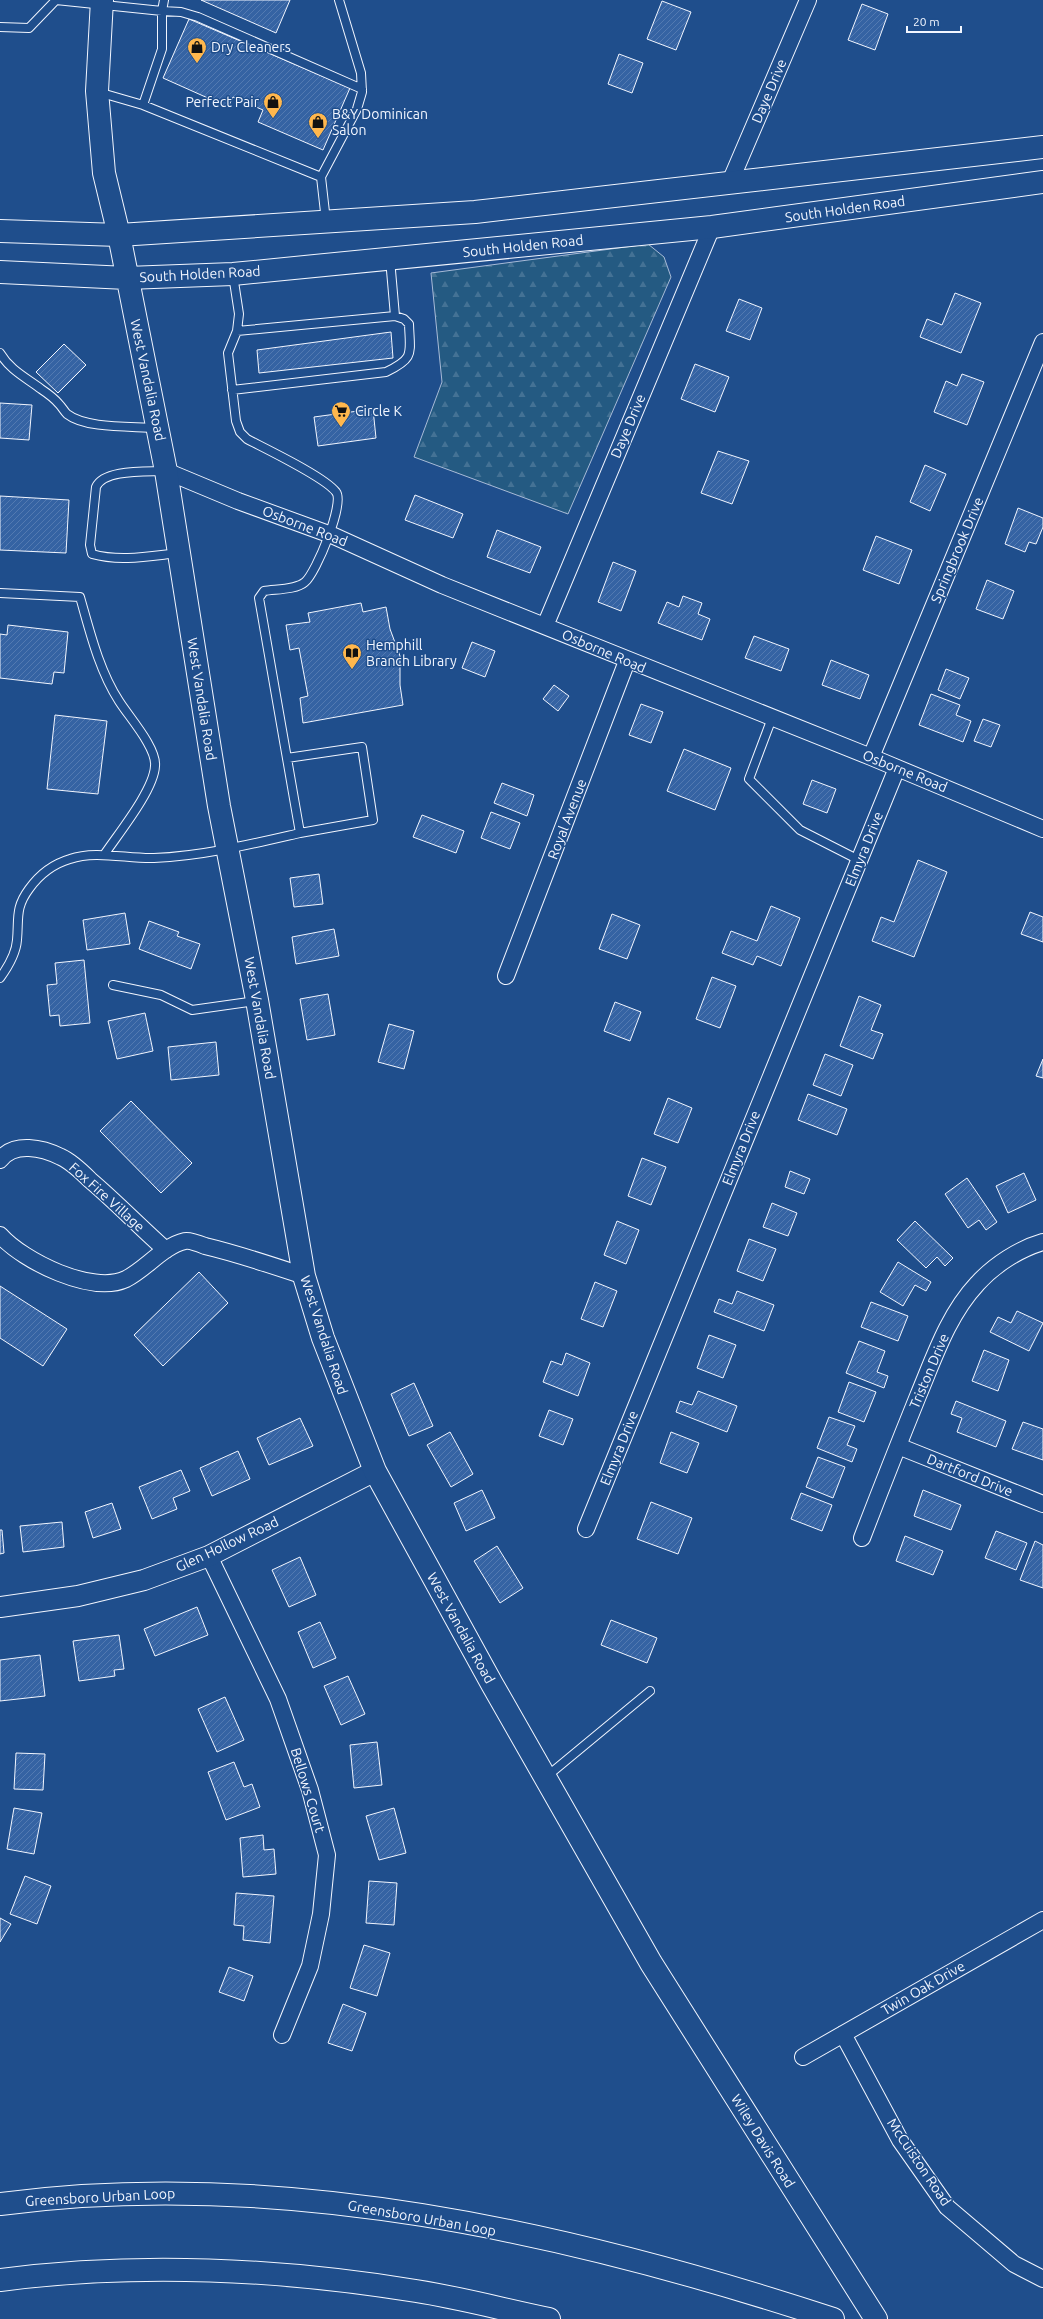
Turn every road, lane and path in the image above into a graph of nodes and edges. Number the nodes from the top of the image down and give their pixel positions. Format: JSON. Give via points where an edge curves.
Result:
{"nodes":[{"id":1,"x":56,"y":0,"type":"edge"},
{"id":2,"x":164,"y":0,"type":"edge"},
{"id":3,"x":339,"y":0,"type":"edge"},
{"id":4,"x":808,"y":0,"type":"edge"},
{"id":5,"x":102,"y":3,"type":"edge"},
{"id":6,"x":162,"y":11,"type":"junction"},
{"id":7,"x":4,"y":27,"type":"edge"},
{"id":8,"x":362,"y":89,"type":"junction"},
{"id":9,"x":97,"y":92,"type":"junction"},
{"id":10,"x":143,"y":105,"type":"junction"},
{"id":11,"x":1043,"y":147,"type":"edge"},
{"id":12,"x":321,"y":177,"type":"junction"},
{"id":13,"x":730,"y":182,"type":"junction"},
{"id":14,"x":1043,"y":182,"type":"edge"},
{"id":15,"x":326,"y":222,"type":"junction"},
{"id":16,"x":712,"y":227,"type":"junction"},
{"id":17,"x":0,"y":231,"type":"edge"},
{"id":18,"x":119,"y":235,"type":"junction"},
{"id":19,"x":390,"y":259,"type":"junction"},
{"id":20,"x":0,"y":272,"type":"edge"},
{"id":21,"x":233,"y":274,"type":"junction"},
{"id":22,"x":127,"y":278,"type":"junction"},
{"id":23,"x":396,"y":316,"type":"junction"},
{"id":24,"x":237,"y":331,"type":"junction"},
{"id":25,"x":1043,"y":342,"type":"edge"},
{"id":26,"x":0,"y":353,"type":"edge"},
{"id":27,"x":3,"y":362,"type":"edge"},
{"id":28,"x":232,"y":390,"type":"junction"},
{"id":29,"x":158,"y":428,"type":"junction"},
{"id":30,"x":166,"y":471,"type":"junction"},
{"id":31,"x":329,"y":534,"type":"junction"},
{"id":32,"x":179,"y":553,"type":"junction"},
{"id":33,"x":0,"y":593,"type":"edge"},
{"id":34,"x":545,"y":626,"type":"junction"},
{"id":35,"x":627,"y":661,"type":"junction"},
{"id":36,"x":772,"y":718,"type":"junction"},
{"id":37,"x":871,"y":757,"type":"junction"},
{"id":38,"x":287,"y":758,"type":"junction"},
{"id":39,"x":897,"y":768,"type":"junction"},
{"id":40,"x":1043,"y":829,"type":"edge"},
{"id":41,"x":300,"y":833,"type":"junction"},
{"id":42,"x":228,"y":849,"type":"junction"},
{"id":43,"x":104,"y":855,"type":"junction"},
{"id":44,"x":859,"y":860,"type":"junction"},
{"id":45,"x":506,"y":976,"type":"dead end"},
{"id":46,"x":0,"y":978,"type":"edge"},
{"id":47,"x":113,"y":985,"type":"dead end"},
{"id":48,"x":257,"y":1000,"type":"junction"},
{"id":49,"x":0,"y":1160,"type":"edge"},
{"id":50,"x":0,"y":1235,"type":"edge"},
{"id":51,"x":1043,"y":1242,"type":"edge"},
{"id":52,"x":166,"y":1250,"type":"junction"},
{"id":53,"x":304,"y":1276,"type":"junction"},
{"id":54,"x":898,"y":1446,"type":"junction"},
{"id":55,"x":375,"y":1471,"type":"junction"},
{"id":56,"x":1043,"y":1504,"type":"edge"},
{"id":57,"x":586,"y":1529,"type":"dead end"},
{"id":58,"x":862,"y":1538,"type":"dead end"},
{"id":59,"x":209,"y":1556,"type":"junction"},
{"id":60,"x":0,"y":1607,"type":"edge"},
{"id":61,"x":650,"y":1692,"type":"dead end"},
{"id":62,"x":545,"y":1777,"type":"junction"},
{"id":63,"x":1043,"y":1920,"type":"edge"},
{"id":64,"x":651,"y":1963,"type":"joint"},
{"id":65,"x":843,"y":2034,"type":"junction"},
{"id":66,"x":282,"y":2035,"type":"dead end"},
{"id":67,"x":803,"y":2057,"type":"dead end"},
{"id":68,"x":0,"y":2204,"type":"edge"},
{"id":69,"x":1043,"y":2279,"type":"edge"},
{"id":70,"x":0,"y":2280,"type":"edge"},
{"id":71,"x":549,"y":2319,"type":"edge"},
{"id":72,"x":833,"y":2319,"type":"edge"},
{"id":73,"x":876,"y":2319,"type":"edge"}],
"edges":[{"from":1,"to":5,"type":"lane"},
{"from":1,"to":7,"type":"lane","via":[[29,28]]},
{"from":2,"to":6,"type":"lane"},
{"from":3,"to":8,"type":"lane","via":[[361,73]]},
{"from":4,"to":13,"type":"street","name":"Daye Drive"},
{"from":5,"to":6,"type":"lane"},
{"from":5,"to":9,"type":"main road","name":"West Vandalia Road"},
{"from":6,"to":8,"type":"lane","via":[[181,12],[198,17]]},
{"from":6,"to":10,"type":"lane","via":[[162,49]]},
{"from":8,"to":12,"type":"lane","via":[[357,109]]},
{"from":9,"to":10,"type":"lane"},
{"from":9,"to":18,"type":"main road","name":"West Vandalia Road","via":[[104,173]]},
{"from":10,"to":12,"type":"lane"},
{"from":11,"to":13,"type":"main road"},
{"from":12,"to":15,"type":"lane"},
{"from":13,"to":15,"type":"main road","via":[[475,212]]},
{"from":14,"to":16,"type":"main road","name":"South Holden Road"},
{"from":15,"to":18,"type":"main road"},
{"from":16,"to":19,"type":"main road","name":"South Holden Road"},
{"from":16,"to":34,"type":"street","name":"Daye Drive"},
{"from":17,"to":18,"type":"main road"},
{"from":18,"to":22,"type":"main road","name":"West Vandalia Road"},
{"from":19,"to":21,"type":"main road","name":"South Holden Road"},
{"from":19,"to":23,"type":"lane"},
{"from":20,"to":22,"type":"main road","name":"South Holden Road"},
{"from":21,"to":22,"type":"main road","name":"South Holden Road"},
{"from":21,"to":24,"type":"lane","via":[[239,314]]},
{"from":22,"to":29,"type":"main road","name":"West Vandalia Road"},
{"from":23,"to":24,"type":"lane"},
{"from":23,"to":28,"type":"lane","via":[[409,324],[410,351],[404,363],[386,372]]},
{"from":24,"to":28,"type":"lane","via":[[228,353]]},
{"from":25,"to":37,"type":"street","name":"Springbrook Drive"},
{"from":26,"to":27,"type":"lane"},
{"from":27,"to":29,"type":"lane","via":[[78,420],[96,425]]},
{"from":28,"to":31,"type":"lane","via":[[236,421],[240,432],[247,439],[322,480],[337,493],[338,509]]},
{"from":29,"to":30,"type":"main road","name":"West Vandalia Road"},
{"from":30,"to":31,"type":"street","name":"Osborne Road","via":[[238,501]]},
{"from":30,"to":32,"type":"main road","name":"West Vandalia Road"},
{"from":30,"to":32,"type":"lane","via":[[108,475],[99,481],[96,487],[90,545],[92,554],[103,557],[134,558]]},
{"from":31,"to":34,"type":"street","name":"Osborne Road","via":[[442,585]]},
{"from":31,"to":38,"type":"lane","via":[[305,582],[298,586],[264,591],[259,598]]},
{"from":32,"to":42,"type":"main road","name":"West Vandalia Road"},
{"from":33,"to":43,"type":"lane","via":[[80,596],[100,665],[118,700],[152,751],[156,766],[149,787]]},
{"from":34,"to":35,"type":"street","name":"Osborne Road"},
{"from":35,"to":36,"type":"street","name":"Osborne Road"},
{"from":35,"to":45,"type":"street","name":"Royal Avenue"},
{"from":36,"to":37,"type":"street","name":"Osborne Road"},
{"from":36,"to":44,"type":"lane","via":[[749,779],[800,830]]},
{"from":37,"to":39,"type":"street","name":"Osborne Road"},
{"from":38,"to":41,"type":"lane"},
{"from":38,"to":41,"type":"lane","via":[[362,747],[374,820]]},
{"from":39,"to":40,"type":"street","name":"Osborne Road"},
{"from":39,"to":44,"type":"street","name":"Elmyra Drive"},
{"from":41,"to":42,"type":"lane"},
{"from":42,"to":43,"type":"lane","via":[[153,858]]},
{"from":42,"to":48,"type":"main road","name":"West Vandalia Road"},
{"from":43,"to":46,"type":"lane","via":[[71,858],[46,870],[29,889],[18,910],[17,941],[10,963]]},
{"from":44,"to":57,"type":"street","name":"Elmyra Drive"},
{"from":47,"to":48,"type":"lane","via":[[161,995],[192,1010]]},
{"from":48,"to":53,"type":"main road","name":"West Vandalia Road"},
{"from":49,"to":52,"type":"street","name":"Fox Fire Village","via":[[5,1154],[23,1147],[62,1158],[113,1199]]},
{"from":50,"to":52,"type":"street","via":[[21,1253],[48,1268],[100,1284],[125,1279],[148,1266]]},
{"from":51,"to":54,"type":"street","name":"Triston Drive","via":[[1032,1245],[1004,1261],[977,1284],[952,1318]]},
{"from":52,"to":53,"type":"street","via":[[186,1241],[234,1253]]},
{"from":53,"to":55,"type":"main road","name":"West Vandalia Road","via":[[339,1381]]},
{"from":54,"to":56,"type":"street","name":"Dartford Drive"},
{"from":54,"to":58,"type":"street","name":"Triston Drive"},
{"from":55,"to":59,"type":"street","name":"Glen Hollow Road"},
{"from":55,"to":62,"type":"main road","name":"West Vandalia Road"},
{"from":59,"to":60,"type":"street","name":"Glen Hollow Road","via":[[144,1580],[78,1596]]},
{"from":59,"to":66,"type":"street","name":"Bellows Court","via":[[278,1699],[310,1790],[327,1855],[321,1914],[310,1966]]},
{"from":61,"to":62,"type":"lane"},
{"from":62,"to":64,"type":"main road","name":"West Vandalia Road"},
{"from":63,"to":65,"type":"street","name":"Twin Oak Drive"},
{"from":64,"to":73,"type":"main road","name":"Wiley Davis Road"},
{"from":65,"to":67,"type":"street","name":"Twin Oak Drive"},
{"from":65,"to":69,"type":"street","name":"McCuiston Road","via":[[900,2140],[947,2207],[1014,2264]]},
{"from":68,"to":72,"type":"main road","name":"Greensboro Urban Loop","via":[[40,2198],[171,2193],[236,2194],[364,2206],[560,2243],[749,2291]]},
{"from":70,"to":71,"type":"main road","via":[[173,2269],[285,2276],[416,2291]]}]}
